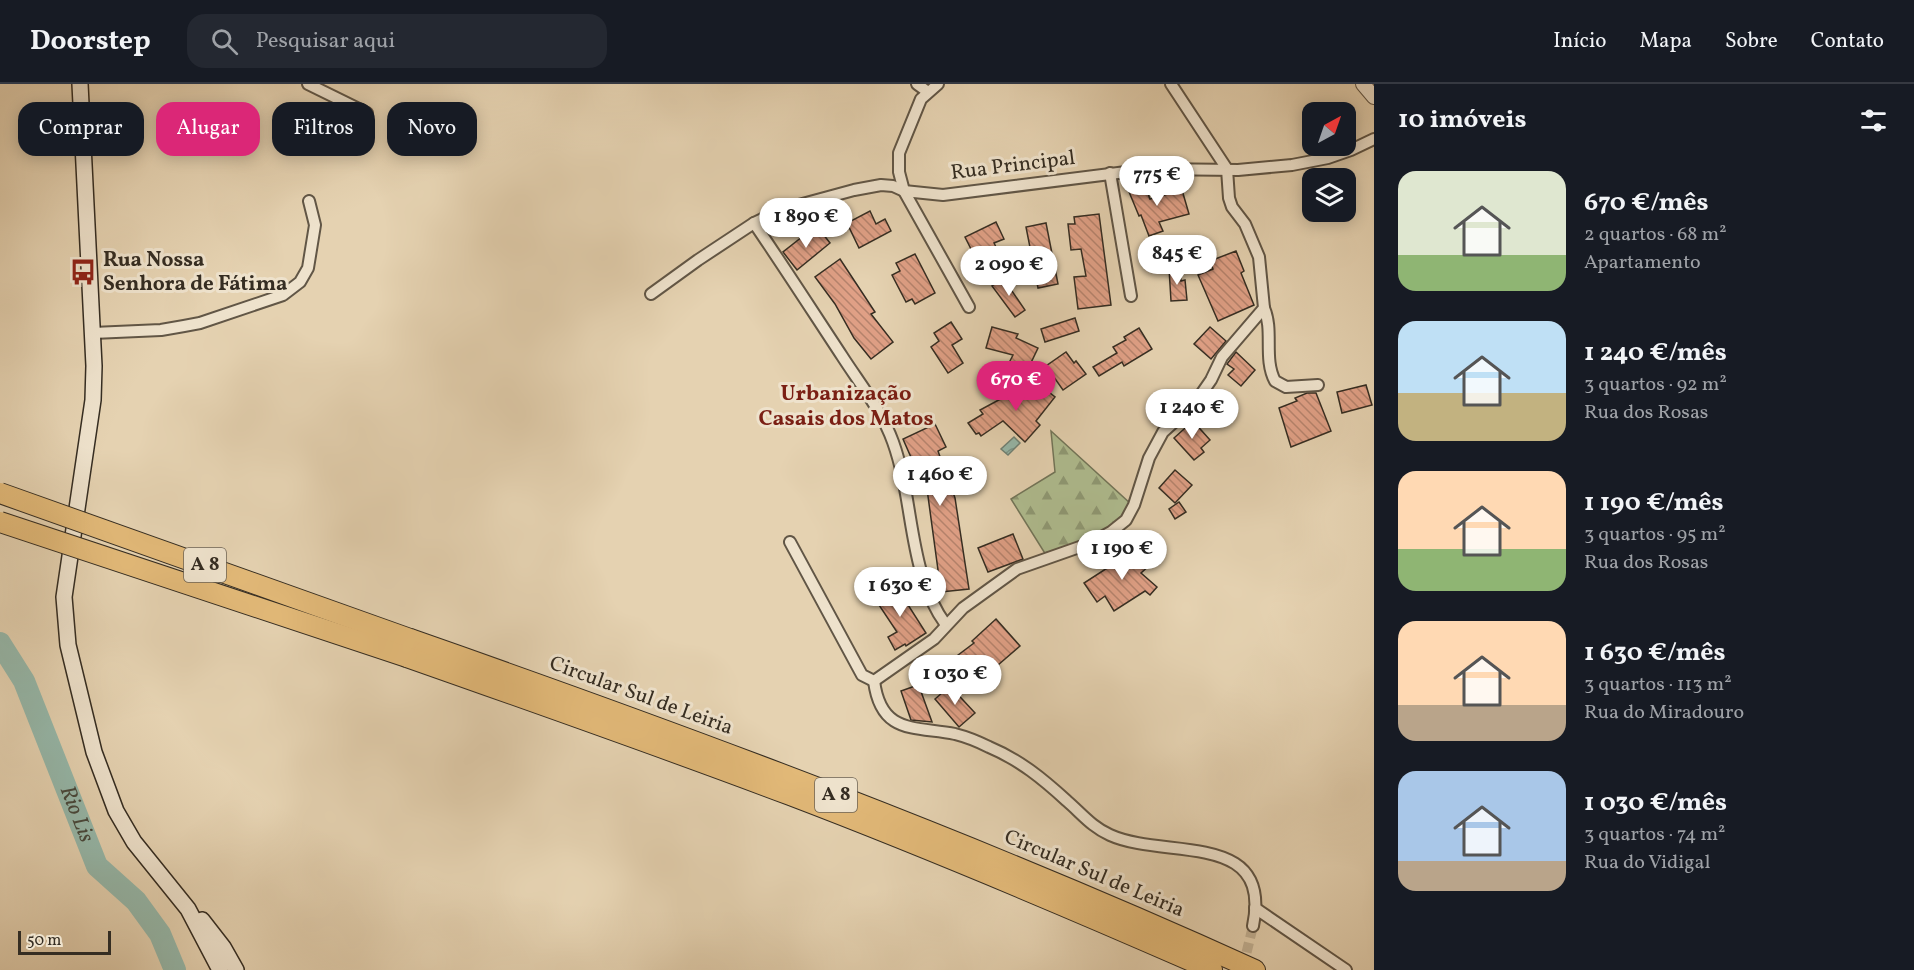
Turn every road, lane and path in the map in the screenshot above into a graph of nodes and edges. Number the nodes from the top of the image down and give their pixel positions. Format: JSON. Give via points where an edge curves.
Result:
{"nodes":[{"id":1,"x":80,"y":84,"type":"edge"},
{"id":2,"x":308,"y":84,"type":"edge"},
{"id":3,"x":917,"y":84,"type":"edge"},
{"id":4,"x":938,"y":84,"type":"edge"},
{"id":5,"x":1171,"y":84,"type":"edge"},
{"id":6,"x":1363,"y":84,"type":"edge"},
{"id":7,"x":928,"y":92,"type":"junction"},
{"id":8,"x":1374,"y":97,"type":"edge"},
{"id":9,"x":345,"y":102,"type":"edge"},
{"id":10,"x":1374,"y":139,"type":"edge"},
{"id":11,"x":1227,"y":169,"type":"junction"},
{"id":12,"x":1110,"y":173,"type":"junction"},
{"id":13,"x":904,"y":191,"type":"junction"},
{"id":14,"x":309,"y":201,"type":"dead end"},
{"id":15,"x":754,"y":223,"type":"junction"},
{"id":16,"x":651,"y":294,"type":"dead end"},
{"id":17,"x":1131,"y":296,"type":"dead end"},
{"id":18,"x":969,"y":307,"type":"dead end"},
{"id":19,"x":1264,"y":308,"type":"junction"},
{"id":20,"x":93,"y":333,"type":"junction"},
{"id":21,"x":1318,"y":385,"type":"dead end"},
{"id":22,"x":0,"y":493,"type":"edge"},
{"id":23,"x":0,"y":522,"type":"edge"},
{"id":24,"x":790,"y":542,"type":"dead end"},
{"id":25,"x":946,"y":625,"type":"junction"},
{"id":26,"x":408,"y":648,"type":"junction"},
{"id":27,"x":874,"y":681,"type":"junction"},
{"id":28,"x":1256,"y":908,"type":"junction"},
{"id":29,"x":188,"y":909,"type":"junction"},
{"id":30,"x":1253,"y":926,"type":"tunnel mouth"},
{"id":31,"x":220,"y":970,"type":"edge"},
{"id":32,"x":236,"y":970,"type":"edge"},
{"id":33,"x":1212,"y":970,"type":"edge"},
{"id":34,"x":1255,"y":970,"type":"edge"},
{"id":35,"x":1346,"y":970,"type":"edge"}],
"edges":[{"from":1,"to":20,"type":"main road"},
{"from":2,"to":9,"type":"street"},
{"from":3,"to":7,"type":"street"},
{"from":4,"to":7,"type":"street"},
{"from":5,"to":11,"type":"street"},
{"from":6,"to":8,"type":"street"},
{"from":7,"to":13,"type":"street","via":[[917,107],[899,153]]},
{"from":10,"to":11,"type":"street","name":"Rua Principal","via":[[1328,158],[1292,165]]},
{"from":11,"to":12,"type":"street","name":"Rua Principal"},
{"from":11,"to":19,"type":"street","via":[[1232,207],[1259,257]]},
{"from":12,"to":13,"type":"street","name":"Rua Principal","via":[[943,195]]},
{"from":12,"to":17,"type":"street"},
{"from":13,"to":15,"type":"street","name":"Rua Principal","via":[[881,185],[854,190],[794,206]]},
{"from":13,"to":18,"type":"street"},
{"from":14,"to":20,"type":"street","via":[[315,225],[308,268],[300,282],[283,295],[200,323],[161,330]]},
{"from":15,"to":16,"type":"street","name":"Rua Principal"},
{"from":15,"to":25,"type":"street","via":[[875,406],[892,440],[922,578]]},
{"from":19,"to":21,"type":"street","via":[[1275,381],[1286,387]]},
{"from":19,"to":25,"type":"street","via":[[1222,357],[1195,403],[1163,432],[1125,519],[1091,543],[1017,569]]},
{"from":20,"to":29,"type":"main road","via":[[93,400],[64,597],[70,654],[106,786],[125,827]]},
{"from":22,"to":26,"type":"highway","name":"Circular Sul de Leiria","number":"A 8","bridge":true},
{"from":23,"to":26,"type":"highway","name":"Circular Sul de Leiria","number":"A 8","bridge":true},
{"from":24,"to":27,"type":"street","via":[[862,675]]},
{"from":25,"to":27,"type":"street","via":[[934,639]]},
{"from":26,"to":33,"type":"highway","name":"Circular Sul de Leiria","number":"A 8","via":[[792,796]]},
{"from":26,"to":34,"type":"highway","name":"Circular Sul de Leiria","number":"A 8","via":[[588,701],[792,777],[1099,900]]},
{"from":27,"to":28,"type":"street","via":[[884,709],[899,724],[958,735],[1022,764],[1102,831],[1140,845],[1202,851],[1234,861],[1249,877]]},
{"from":28,"to":30,"type":"street"},
{"from":28,"to":35,"type":"street"},
{"from":29,"to":31,"type":"main road"},
{"from":29,"to":32,"type":"main road","via":[[214,934]]}]}
